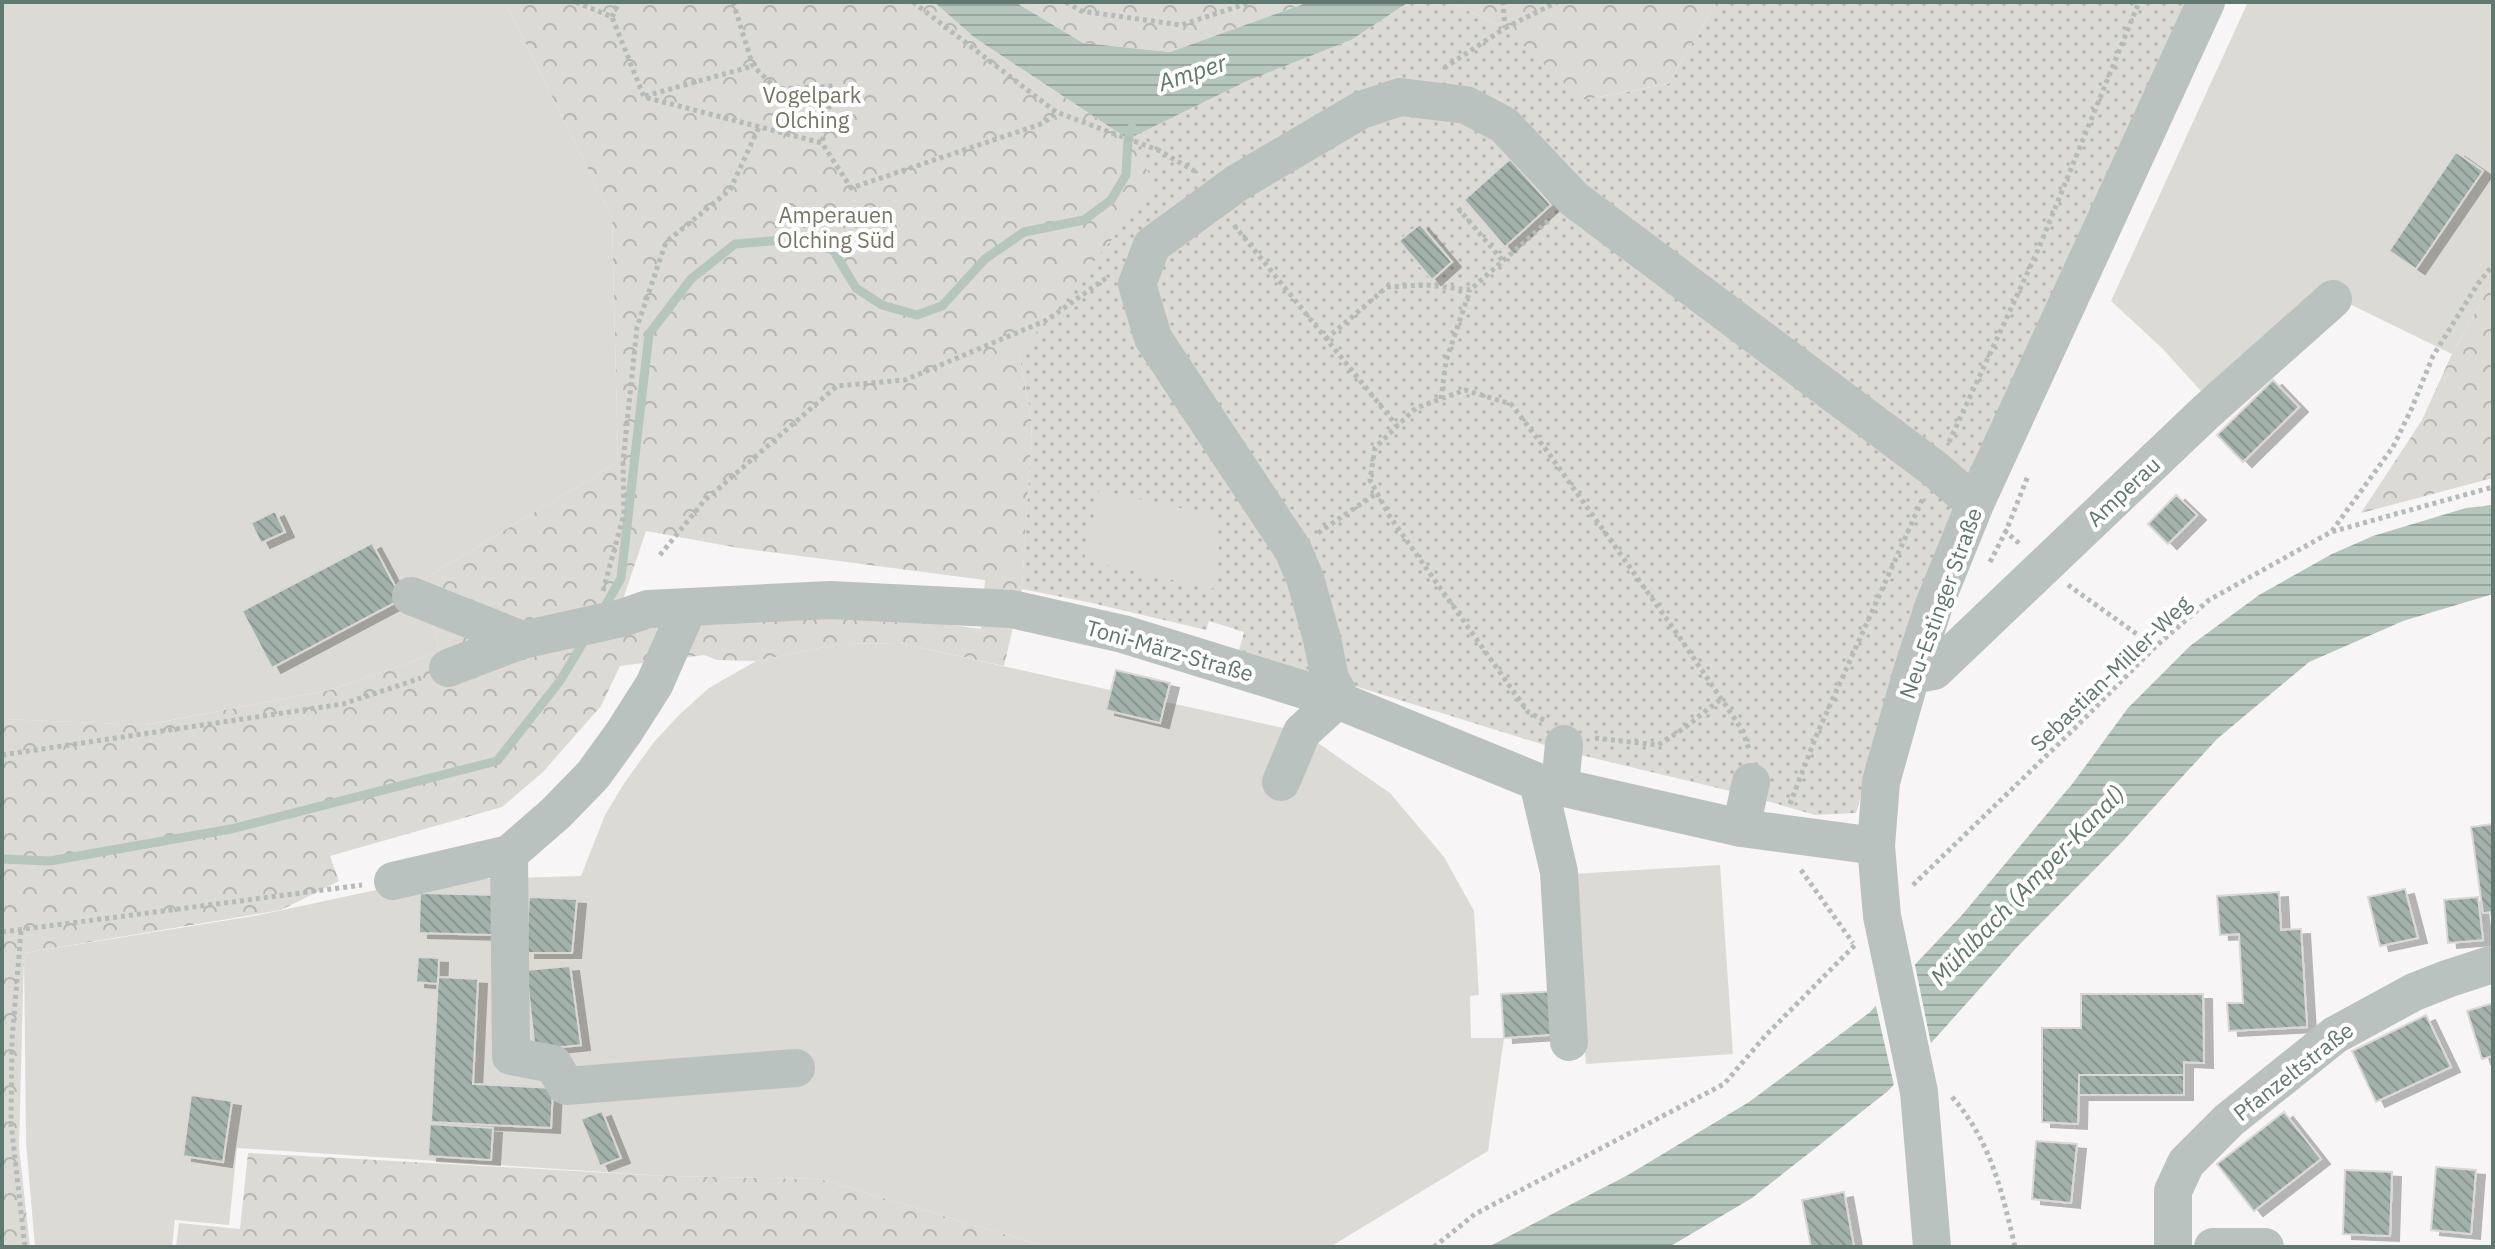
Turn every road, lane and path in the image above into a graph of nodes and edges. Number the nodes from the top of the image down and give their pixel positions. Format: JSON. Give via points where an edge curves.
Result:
{"nodes":[{"id":1,"x":576,"y":2,"type":"edge"},
{"id":2,"x":619,"y":2,"type":"edge"},
{"id":3,"x":733,"y":2,"type":"edge"},
{"id":4,"x":913,"y":2,"type":"edge"},
{"id":5,"x":1066,"y":2,"type":"edge"},
{"id":6,"x":1251,"y":2,"type":"edge"},
{"id":7,"x":1503,"y":2,"type":"edge"},
{"id":8,"x":1557,"y":2,"type":"edge"},
{"id":9,"x":2139,"y":2,"type":"edge"},
{"id":10,"x":2206,"y":2,"type":"edge"},
{"id":11,"x":612,"y":17,"type":"junction"},
{"id":12,"x":1505,"y":28,"type":"junction"},
{"id":13,"x":753,"y":66,"type":"junction"},
{"id":14,"x":644,"y":97,"type":"junction"},
{"id":15,"x":1400,"y":97,"type":"junction"},
{"id":16,"x":1056,"y":112,"type":"junction"},
{"id":17,"x":759,"y":127,"type":"junction"},
{"id":18,"x":822,"y":143,"type":"junction"},
{"id":19,"x":1158,"y":150,"type":"dead end"},
{"id":20,"x":1574,"y":199,"type":"junction"},
{"id":21,"x":1215,"y":200,"type":"junction"},
{"id":22,"x":1458,"y":208,"type":"dead end"},
{"id":23,"x":1152,"y":245,"type":"junction"},
{"id":24,"x":1502,"y":260,"type":"junction"},
{"id":25,"x":2493,"y":265,"type":"edge"},
{"id":26,"x":1470,"y":290,"type":"junction"},
{"id":27,"x":2333,"y":299,"type":"dead end"},
{"id":28,"x":1326,"y":339,"type":"junction"},
{"id":29,"x":1441,"y":399,"type":"junction"},
{"id":30,"x":1397,"y":426,"type":"junction"},
{"id":31,"x":1936,"y":470,"type":"junction"},
{"id":32,"x":2029,"y":473,"type":"dead end"},
{"id":33,"x":2493,"y":487,"type":"edge"},
{"id":34,"x":1377,"y":493,"type":"junction"},
{"id":35,"x":1975,"y":504,"type":"junction"},
{"id":36,"x":2331,"y":532,"type":"junction"},
{"id":37,"x":1292,"y":547,"type":"junction"},
{"id":38,"x":660,"y":555,"type":"dead end"},
{"id":39,"x":1984,"y":573,"type":"dead end"},
{"id":40,"x":411,"y":596,"type":"dead end"},
{"id":41,"x":688,"y":608,"type":"junction"},
{"id":42,"x":608,"y":621,"type":"junction"},
{"id":43,"x":522,"y":640,"type":"junction"},
{"id":44,"x":448,"y":668,"type":"joint"},
{"id":45,"x":1911,"y":675,"type":"junction"},
{"id":46,"x":1721,"y":699,"type":"junction"},
{"id":47,"x":1337,"y":700,"type":"junction"},
{"id":48,"x":1568,"y":735,"type":"junction"},
{"id":49,"x":2,"y":755,"type":"edge"},
{"id":50,"x":1281,"y":782,"type":"dead end"},
{"id":51,"x":1751,"y":782,"type":"joint"},
{"id":52,"x":1549,"y":784,"type":"junction"},
{"id":53,"x":1741,"y":828,"type":"junction"},
{"id":54,"x":1779,"y":834,"type":"junction"},
{"id":55,"x":1876,"y":846,"type":"junction"},
{"id":56,"x":509,"y":854,"type":"junction"},
{"id":57,"x":393,"y":881,"type":"joint"},
{"id":58,"x":21,"y":931,"type":"junction"},
{"id":59,"x":2,"y":932,"type":"edge"},
{"id":60,"x":1874,"y":937,"type":"junction"},
{"id":61,"x":2493,"y":964,"type":"edge"},
{"id":62,"x":1569,"y":1042,"type":"dead end"},
{"id":63,"x":796,"y":1068,"type":"dead end"},
{"id":64,"x":1928,"y":1091,"type":"junction"},
{"id":65,"x":25,"y":1247,"type":"edge"},
{"id":66,"x":1434,"y":1247,"type":"edge"},
{"id":67,"x":1932,"y":1247,"type":"edge"},
{"id":68,"x":2015,"y":1247,"type":"edge"},
{"id":69,"x":2173,"y":1247,"type":"edge"},
{"id":70,"x":2213,"y":1247,"type":"edge"},
{"id":71,"x":2265,"y":1247,"type":"edge"}],
"edges":[{"from":1,"to":11,"type":"path"},
{"from":2,"to":11,"type":"path"},
{"from":3,"to":13,"type":"path"},
{"from":4,"to":16,"type":"path"},
{"from":5,"to":6,"type":"path","via":[[1081,11],[1181,25]]},
{"from":7,"to":12,"type":"path"},
{"from":8,"to":12,"type":"path"},
{"from":9,"to":31,"type":"path","via":[[2038,250]]},
{"from":10,"to":35,"type":"street","name":"Neu-Estinger Straße"},
{"from":11,"to":14,"type":"path"},
{"from":12,"to":15,"type":"path"},
{"from":13,"to":14,"type":"path"},
{"from":13,"to":18,"type":"path","via":[[777,89],[833,86]]},
{"from":14,"to":17,"type":"path"},
{"from":15,"to":20,"type":"street","via":[[1466,105],[1504,125]]},
{"from":15,"to":21,"type":"street","via":[[1361,110]]},
{"from":16,"to":18,"type":"path","via":[[1044,123],[851,188]]},
{"from":16,"to":19,"type":"path"},
{"from":17,"to":18,"type":"path"},
{"from":17,"to":42,"type":"path","via":[[730,190],[666,242],[637,327],[623,462],[624,514]]},
{"from":20,"to":24,"type":"path"},
{"from":20,"to":31,"type":"street"},
{"from":21,"to":23,"type":"street"},
{"from":21,"to":28,"type":"path"},
{"from":22,"to":24,"type":"path"},
{"from":23,"to":37,"type":"street","via":[[1137,284],[1153,338]]},
{"from":23,"to":38,"type":"path","via":[[1047,320],[905,380],[837,386],[704,501]]},
{"from":24,"to":26,"type":"path"},
{"from":25,"to":36,"type":"path","via":[[2433,356],[2393,447]]},
{"from":26,"to":28,"type":"path","via":[[1387,287]]},
{"from":26,"to":29,"type":"path","via":[[1446,361]]},
{"from":27,"to":45,"type":"street","name":"Amperau","via":[[1934,671]]},
{"from":28,"to":30,"type":"path"},
{"from":29,"to":30,"type":"path","via":[[1416,408]]},
{"from":29,"to":46,"type":"path","via":[[1465,390],[1511,404]]},
{"from":30,"to":34,"type":"path","via":[[1375,448],[1370,480]]},
{"from":31,"to":35,"type":"street"},
{"from":31,"to":54,"type":"path","via":[[1817,734]]},
{"from":32,"to":39,"type":"path"},
{"from":33,"to":36,"type":"path","name":"Sebastian-Miller-Weg"},
{"from":34,"to":37,"type":"path"},
{"from":34,"to":48,"type":"path","via":[[1528,712]]},
{"from":35,"to":45,"type":"street","name":"Neu-Estinger Straße"},
{"from":36,"to":60,"type":"path","name":"Sebastian-Miller-Weg","via":[[2209,600],[2155,647]]},
{"from":37,"to":47,"type":"street"},
{"from":40,"to":43,"type":"street"},
{"from":41,"to":42,"type":"street","name":"Toni-März-Straße","via":[[648,609]]},
{"from":41,"to":47,"type":"street","name":"Toni-März-Straße","via":[[830,600],[1012,609],[1123,634]]},
{"from":41,"to":56,"type":"street","via":[[654,685],[593,775]]},
{"from":42,"to":43,"type":"street","name":"Toni-März-Straße"},
{"from":43,"to":44,"type":"street","name":"Toni-März-Straße"},
{"from":44,"to":49,"type":"path","via":[[343,704]]},
{"from":45,"to":55,"type":"street","name":"Neu-Estinger Straße","via":[[1881,782]]},
{"from":46,"to":48,"type":"path","via":[[1658,745]]},
{"from":46,"to":51,"type":"path","via":[[1743,731],[1753,761]]},
{"from":47,"to":50,"type":"street","via":[[1302,732]]},
{"from":47,"to":52,"type":"street","name":"Toni-März-Straße"},
{"from":48,"to":52,"type":"street"},
{"from":51,"to":53,"type":"street"},
{"from":52,"to":53,"type":"street","name":"Toni-März-Straße"},
{"from":52,"to":62,"type":"street"},
{"from":53,"to":54,"type":"street","name":"Toni-März-Straße"},
{"from":54,"to":55,"type":"street","name":"Toni-März-Straße"},
{"from":54,"to":60,"type":"path","via":[[1789,854]]},
{"from":55,"to":60,"type":"street","name":"Neu-Estinger Straße"},
{"from":56,"to":57,"type":"street"},
{"from":56,"to":63,"type":"street","via":[[511,1056],[553,1064],[566,1086]]},
{"from":57,"to":58,"type":"path"},
{"from":58,"to":59,"type":"path"},
{"from":58,"to":65,"type":"path","via":[[11,1123]]},
{"from":60,"to":64,"type":"street","name":"Neu-Estinger Straße"},
{"from":60,"to":66,"type":"path","name":"Sebastian-Miller-Weg","via":[[1766,1035],[1724,1084],[1475,1214]]},
{"from":61,"to":69,"type":"street","name":"Pfanzeltstraße","via":[[2414,992],[2335,1035],[2229,1120],[2186,1163],[2173,1191]]},
{"from":64,"to":67,"type":"street","name":"Neu-Estinger Straße"},
{"from":64,"to":68,"type":"path","via":[[1951,1097],[1969,1117],[1990,1155]]},
{"from":70,"to":71,"type":"street"}]}
